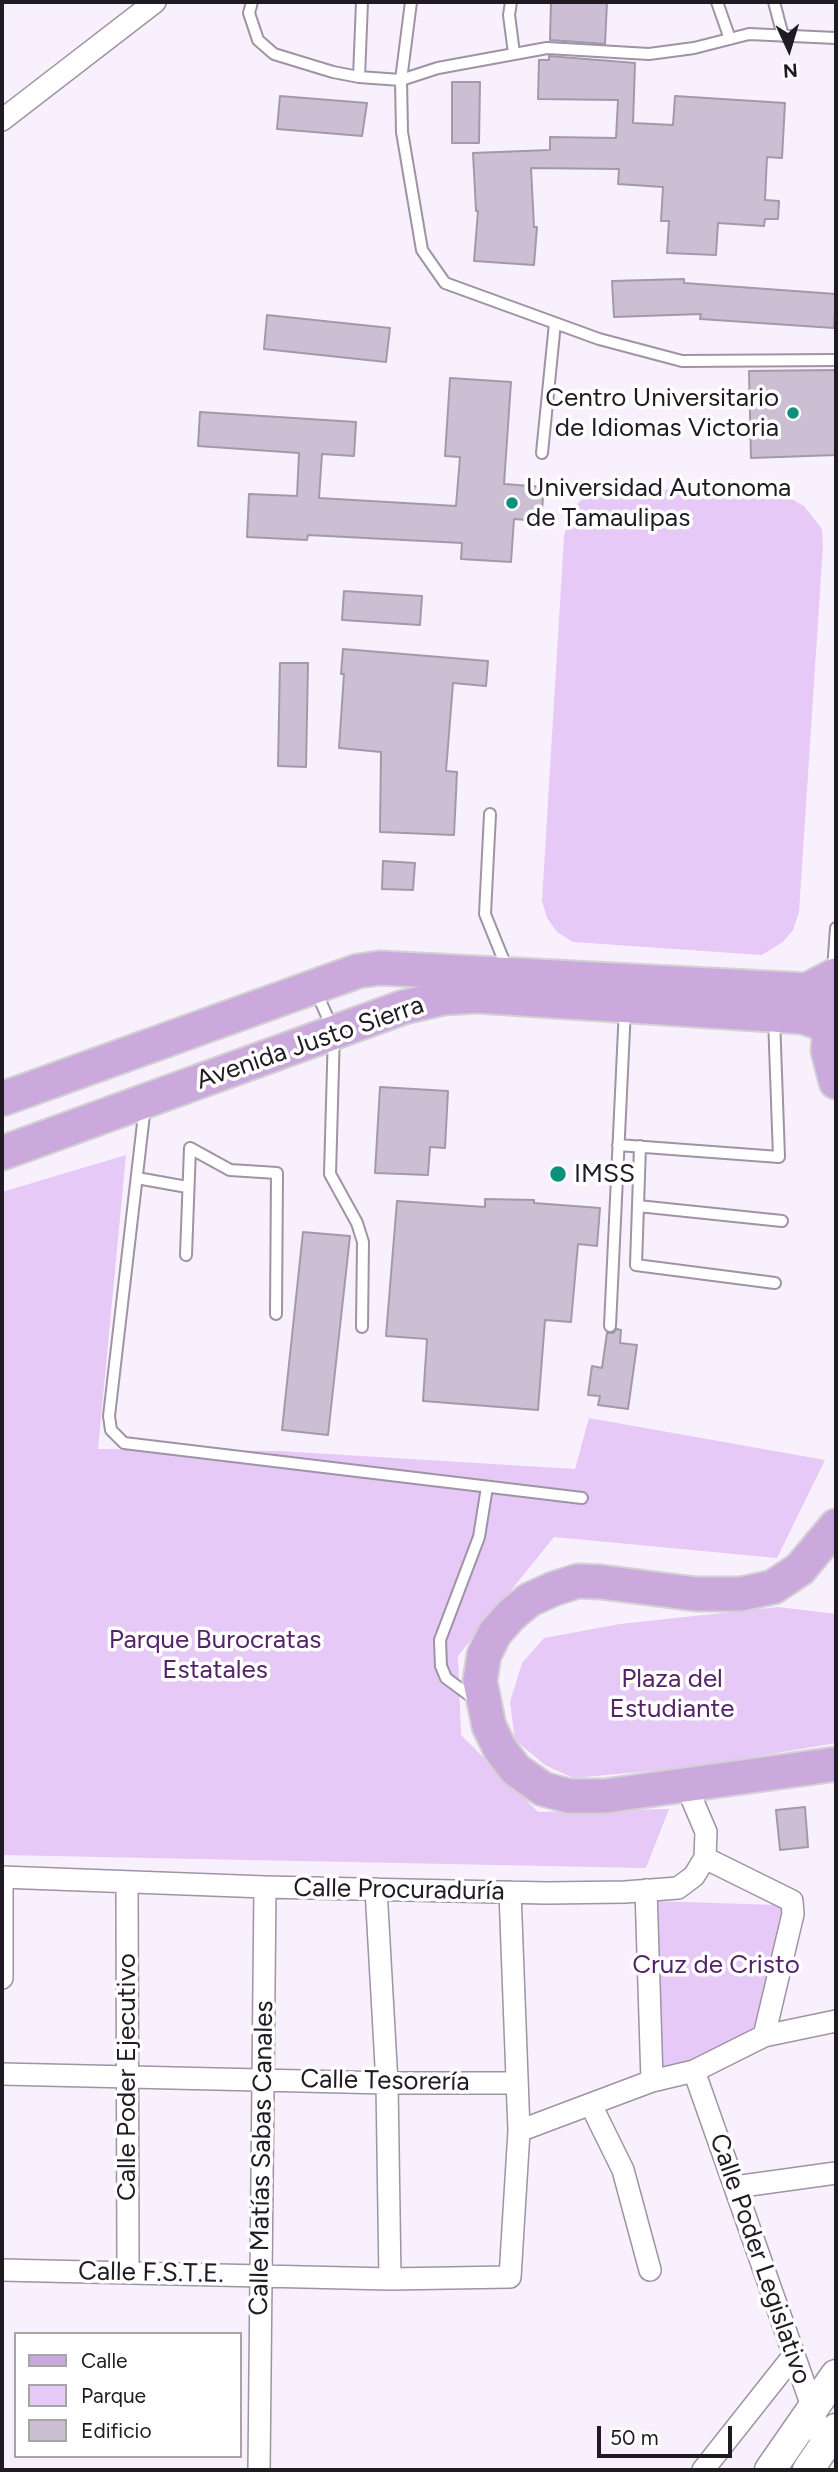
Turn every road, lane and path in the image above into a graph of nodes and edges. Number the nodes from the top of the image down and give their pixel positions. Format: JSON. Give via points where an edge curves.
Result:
{"nodes":[{"id":1,"x":155,"y":2,"type":"edge"},
{"id":2,"x":252,"y":2,"type":"edge"},
{"id":3,"x":362,"y":2,"type":"edge"},
{"id":4,"x":411,"y":2,"type":"edge"},
{"id":5,"x":511,"y":2,"type":"edge"},
{"id":6,"x":717,"y":2,"type":"edge"},
{"id":7,"x":774,"y":2,"type":"edge"},
{"id":8,"x":783,"y":36,"type":"junction"},
{"id":9,"x":836,"y":38,"type":"edge"},
{"id":10,"x":730,"y":39,"type":"junction"},
{"id":11,"x":514,"y":53,"type":"junction"},
{"id":12,"x":359,"y":77,"type":"junction"},
{"id":13,"x":401,"y":80,"type":"junction"},
{"id":14,"x":4,"y":113,"type":"edge"},
{"id":15,"x":555,"y":323,"type":"junction"},
{"id":16,"x":836,"y":360,"type":"edge"},
{"id":17,"x":542,"y":453,"type":"dead end"},
{"id":18,"x":491,"y":814,"type":"dead end"},
{"id":19,"x":836,"y":928,"type":"edge"},
{"id":20,"x":510,"y":975,"type":"junction"},
{"id":21,"x":835,"y":977,"type":"edge"},
{"id":22,"x":314,"y":986,"type":"junction"},
{"id":23,"x":626,"y":1006,"type":"junction"},
{"id":24,"x":774,"y":1015,"type":"junction"},
{"id":25,"x":833,"y":1028,"type":"edge"},
{"id":26,"x":334,"y":1032,"type":"junction"},
{"id":27,"x":836,"y":1082,"type":"edge"},
{"id":28,"x":2,"y":1098,"type":"edge"},
{"id":29,"x":146,"y":1100,"type":"junction"},
{"id":30,"x":618,"y":1144,"type":"junction"},
{"id":31,"x":640,"y":1146,"type":"junction"},
{"id":32,"x":2,"y":1153,"type":"edge"},
{"id":33,"x":137,"y":1178,"type":"junction"},
{"id":34,"x":187,"y":1187,"type":"junction"},
{"id":35,"x":638,"y":1206,"type":"junction"},
{"id":36,"x":782,"y":1222,"type":"dead end"},
{"id":37,"x":186,"y":1255,"type":"dead end"},
{"id":38,"x":775,"y":1283,"type":"dead end"},
{"id":39,"x":276,"y":1314,"type":"dead end"},
{"id":40,"x":610,"y":1326,"type":"dead end"},
{"id":41,"x":362,"y":1327,"type":"dead end"},
{"id":42,"x":487,"y":1487,"type":"junction"},
{"id":43,"x":582,"y":1498,"type":"dead end"},
{"id":44,"x":836,"y":1526,"type":"edge"},
{"id":45,"x":483,"y":1705,"type":"junction"},
{"id":46,"x":836,"y":1764,"type":"edge"},
{"id":47,"x":686,"y":1785,"type":"junction"},
{"id":48,"x":705,"y":1858,"type":"junction"},
{"id":49,"x":2,"y":1877,"type":"edge"},
{"id":50,"x":127,"y":1882,"type":"junction"},
{"id":51,"x":265,"y":1887,"type":"junction"},
{"id":52,"x":376,"y":1889,"type":"junction"},
{"id":53,"x":646,"y":1890,"type":"junction"},
{"id":54,"x":510,"y":1892,"type":"junction"},
{"id":55,"x":2,"y":1978,"type":"edge"},
{"id":56,"x":836,"y":2021,"type":"edge"},
{"id":57,"x":764,"y":2036,"type":"junction"},
{"id":58,"x":694,"y":2071,"type":"junction"},
{"id":59,"x":2,"y":2074,"type":"edge"},
{"id":60,"x":127,"y":2076,"type":"junction"},
{"id":61,"x":263,"y":2079,"type":"junction"},
{"id":62,"x":652,"y":2081,"type":"junction"},
{"id":63,"x":516,"y":2082,"type":"junction"},
{"id":64,"x":387,"y":2083,"type":"junction"},
{"id":65,"x":591,"y":2105,"type":"junction"},
{"id":66,"x":519,"y":2131,"type":"junction"},
{"id":67,"x":836,"y":2173,"type":"edge"},
{"id":68,"x":735,"y":2186,"type":"junction"},
{"id":69,"x":2,"y":2270,"type":"edge"},
{"id":70,"x":650,"y":2270,"type":"dead end"},
{"id":71,"x":128,"y":2273,"type":"junction"},
{"id":72,"x":261,"y":2275,"type":"junction"},
{"id":73,"x":390,"y":2279,"type":"junction"},
{"id":74,"x":794,"y":2355,"type":"junction"},
{"id":75,"x":836,"y":2375,"type":"edge"},
{"id":76,"x":813,"y":2409,"type":"junction"},
{"id":77,"x":823,"y":2449,"type":"edge"},
{"id":78,"x":259,"y":2470,"type":"edge"},
{"id":79,"x":704,"y":2470,"type":"edge"},
{"id":80,"x":770,"y":2470,"type":"edge"}],
"edges":[{"from":1,"to":14,"type":"street"},
{"from":2,"to":12,"type":"lane","via":[[249,13],[257,40],[274,54]]},
{"from":3,"to":12,"type":"lane"},
{"from":4,"to":13,"type":"lane"},
{"from":5,"to":11,"type":"lane"},
{"from":6,"to":10,"type":"lane"},
{"from":7,"to":8,"type":"lane"},
{"from":8,"to":9,"type":"lane"},
{"from":8,"to":10,"type":"lane","via":[[749,34]]},
{"from":10,"to":11,"type":"lane","via":[[649,54],[547,48]]},
{"from":11,"to":13,"type":"lane"},
{"from":12,"to":13,"type":"lane"},
{"from":13,"to":15,"type":"lane","via":[[402,132],[422,250],[445,283]]},
{"from":15,"to":16,"type":"lane","via":[[682,361]]},
{"from":15,"to":17,"type":"lane"},
{"from":18,"to":20,"type":"lane","via":[[485,914]]},
{"from":19,"to":21,"type":"lane"},
{"from":20,"to":21,"type":"main road","name":"Avenida Justo Sierra","via":[[807,990]]},
{"from":20,"to":22,"type":"main road","name":"Avenida Justo Sierra","via":[[380,968]]},
{"from":21,"to":25,"type":"main road"},
{"from":22,"to":26,"type":"lane"},
{"from":22,"to":28,"type":"main road","name":"Avenida Justo Sierra"},
{"from":23,"to":24,"type":"main road","name":"Avenida Justo Sierra"},
{"from":23,"to":26,"type":"main road","name":"Avenida Justo Sierra","via":[[444,998]]},
{"from":23,"to":30,"type":"lane"},
{"from":24,"to":25,"type":"main road","name":"Avenida Justo Sierra","via":[[803,1017]]},
{"from":24,"to":31,"type":"lane","via":[[779,1157]]},
{"from":25,"to":27,"type":"main road","via":[[828,1051]]},
{"from":26,"to":29,"type":"main road","name":"Avenida Justo Sierra"},
{"from":26,"to":41,"type":"lane","via":[[330,1174],[363,1242]]},
{"from":29,"to":32,"type":"main road","name":"Avenida Justo Sierra"},
{"from":29,"to":33,"type":"lane"},
{"from":30,"to":31,"type":"lane"},
{"from":30,"to":40,"type":"lane"},
{"from":31,"to":35,"type":"lane"},
{"from":33,"to":34,"type":"lane"},
{"from":33,"to":42,"type":"lane","via":[[109,1416],[111,1430],[124,1443]]},
{"from":34,"to":37,"type":"lane"},
{"from":34,"to":39,"type":"lane","via":[[190,1148],[230,1170],[277,1174]]},
{"from":35,"to":36,"type":"lane"},
{"from":35,"to":38,"type":"lane","via":[[636,1265]]},
{"from":42,"to":43,"type":"lane"},
{"from":42,"to":45,"type":"lane","via":[[479,1537],[440,1640],[446,1678]]},
{"from":44,"to":45,"type":"main road","via":[[800,1569],[773,1587],[741,1594],[696,1594],[578,1581],[529,1600],[495,1633],[484,1655]]},
{"from":45,"to":47,"type":"main road","via":[[500,1749],[516,1770],[543,1789],[569,1796],[605,1796]]},
{"from":46,"to":47,"type":"main road"},
{"from":47,"to":48,"type":"street","via":[[706,1832]]},
{"from":48,"to":53,"type":"street","name":"Calle Procuraduría","via":[[694,1876],[678,1888]]},
{"from":48,"to":57,"type":"street","via":[[792,1901],[793,1914]]},
{"from":49,"to":50,"type":"street","name":"Calle Procuraduría"},
{"from":49,"to":55,"type":"street"},
{"from":50,"to":51,"type":"street","name":"Calle Procuraduría"},
{"from":50,"to":60,"type":"street","name":"Calle Poder Ejecutivo"},
{"from":51,"to":52,"type":"street","name":"Calle Procuraduría"},
{"from":51,"to":61,"type":"street","name":"Calle Matías Sabas Canales"},
{"from":52,"to":54,"type":"street","name":"Calle Procuraduría"},
{"from":52,"to":64,"type":"street"},
{"from":53,"to":54,"type":"street","name":"Calle Procuraduría"},
{"from":53,"to":62,"type":"street"},
{"from":54,"to":63,"type":"street"},
{"from":56,"to":57,"type":"street"},
{"from":57,"to":58,"type":"street"},
{"from":58,"to":62,"type":"street"},
{"from":58,"to":68,"type":"street","name":"Calle Poder Legislativo"},
{"from":59,"to":60,"type":"street","name":"Calle Tesorería"},
{"from":60,"to":61,"type":"street","name":"Calle Tesorería"},
{"from":60,"to":71,"type":"street","name":"Calle Poder Ejecutivo"},
{"from":61,"to":64,"type":"street","name":"Calle Tesorería"},
{"from":61,"to":72,"type":"street","name":"Calle Matías Sabas Canales"},
{"from":62,"to":65,"type":"street"},
{"from":63,"to":64,"type":"street","name":"Calle Tesorería"},
{"from":63,"to":66,"type":"street"},
{"from":64,"to":73,"type":"street"},
{"from":65,"to":66,"type":"street"},
{"from":65,"to":70,"type":"street","via":[[623,2170]]},
{"from":66,"to":73,"type":"street","name":"Calle F.S.T.E.","via":[[510,2277]]},
{"from":67,"to":68,"type":"street"},
{"from":68,"to":74,"type":"street","name":"Calle Poder Legislativo"},
{"from":69,"to":71,"type":"street","name":"Calle F.S.T.E."},
{"from":71,"to":72,"type":"street","name":"Calle F.S.T.E."},
{"from":72,"to":73,"type":"street","name":"Calle F.S.T.E."},
{"from":72,"to":78,"type":"street","name":"Calle Matías Sabas Canales"},
{"from":74,"to":76,"type":"street","name":"Calle Poder Legislativo"},
{"from":74,"to":79,"type":"street"},
{"from":75,"to":76,"type":"main road"},
{"from":76,"to":77,"type":"street","name":"Calle Poder Legislativo"},
{"from":76,"to":80,"type":"main road"}]}
